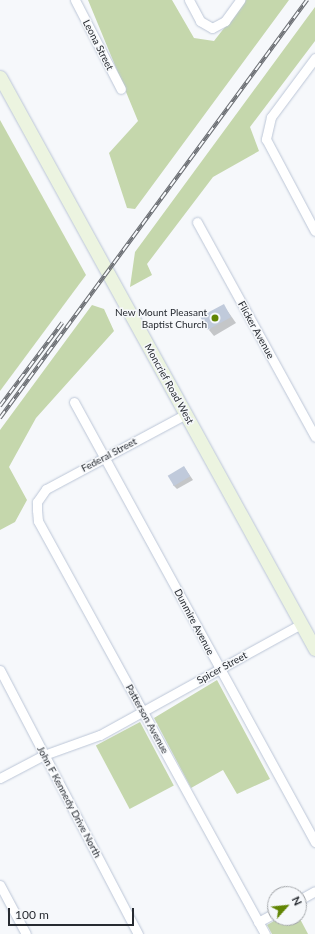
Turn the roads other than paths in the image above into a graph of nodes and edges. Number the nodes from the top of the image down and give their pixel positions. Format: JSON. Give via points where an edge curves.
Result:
{"nodes":[{"id":1,"x":75,"y":0,"type":"edge"},
{"id":2,"x":189,"y":0,"type":"edge"},
{"id":3,"x":240,"y":0,"type":"edge"},
{"id":4,"x":315,"y":58,"type":"edge"},
{"id":5,"x":0,"y":77,"type":"edge"},
{"id":6,"x":121,"y":89,"type":"dead end"},
{"id":7,"x":197,"y":222,"type":"dead end"},
{"id":8,"x":315,"y":231,"type":"edge"},
{"id":9,"x":74,"y":402,"type":"dead end"},
{"id":10,"x":186,"y":414,"type":"junction"},
{"id":11,"x":315,"y":437,"type":"edge"},
{"id":12,"x":104,"y":458,"type":"junction"},
{"id":13,"x":37,"y":502,"type":"joint"},
{"id":14,"x":301,"y":624,"type":"junction"},
{"id":15,"x":315,"y":649,"type":"edge"},
{"id":16,"x":0,"y":670,"type":"edge"},
{"id":17,"x":220,"y":670,"type":"junction"},
{"id":18,"x":143,"y":712,"type":"junction"},
{"id":19,"x":44,"y":755,"type":"junction"},
{"id":20,"x":0,"y":778,"type":"edge"},
{"id":21,"x":315,"y":842,"type":"edge"},
{"id":22,"x":0,"y":885,"type":"edge"},
{"id":23,"x":267,"y":917,"type":"edge"},
{"id":24,"x":258,"y":922,"type":"junction"},
{"id":25,"x":26,"y":934,"type":"edge"},
{"id":26,"x":138,"y":934,"type":"edge"},
{"id":27,"x":265,"y":934,"type":"edge"}],
"edges":[{"from":1,"to":6,"type":"street","name":"Leona Street"},
{"from":2,"to":3,"type":"street","via":[[200,20],[212,28],[225,21]]},
{"from":4,"to":8,"type":"street","via":[[271,117],[266,131],[268,148]]},
{"from":5,"to":10,"type":"street","name":"Moncrief Road West"},
{"from":7,"to":11,"type":"street","name":"Flicker Avenue"},
{"from":9,"to":12,"type":"street","name":"Dunmire Avenue"},
{"from":10,"to":12,"type":"street","name":"Federal Street"},
{"from":10,"to":14,"type":"street","name":"Moncrief Road West"},
{"from":12,"to":13,"type":"street","name":"Federal Street","via":[[46,489]]},
{"from":12,"to":17,"type":"street","name":"Dunmire Avenue"},
{"from":13,"to":18,"type":"street","name":"Patterson Avenue","via":[[38,521]]},
{"from":14,"to":15,"type":"street","name":"Moncrief Road West"},
{"from":14,"to":17,"type":"street","name":"Spicer Street"},
{"from":16,"to":19,"type":"street","name":"John F Kennedy Drive North"},
{"from":17,"to":18,"type":"street","name":"Spicer Street"},
{"from":17,"to":21,"type":"street","name":"Dunmire Avenue"},
{"from":18,"to":19,"type":"street","name":"Spicer Street","via":[[100,734]]},
{"from":18,"to":24,"type":"street","name":"Patterson Avenue"},
{"from":19,"to":20,"type":"street","name":"Spicer Street"},
{"from":19,"to":26,"type":"street","name":"John F Kennedy Drive North"},
{"from":22,"to":25,"type":"street"},
{"from":23,"to":24,"type":"street"},
{"from":24,"to":27,"type":"street","name":"Patterson Avenue"}]}
